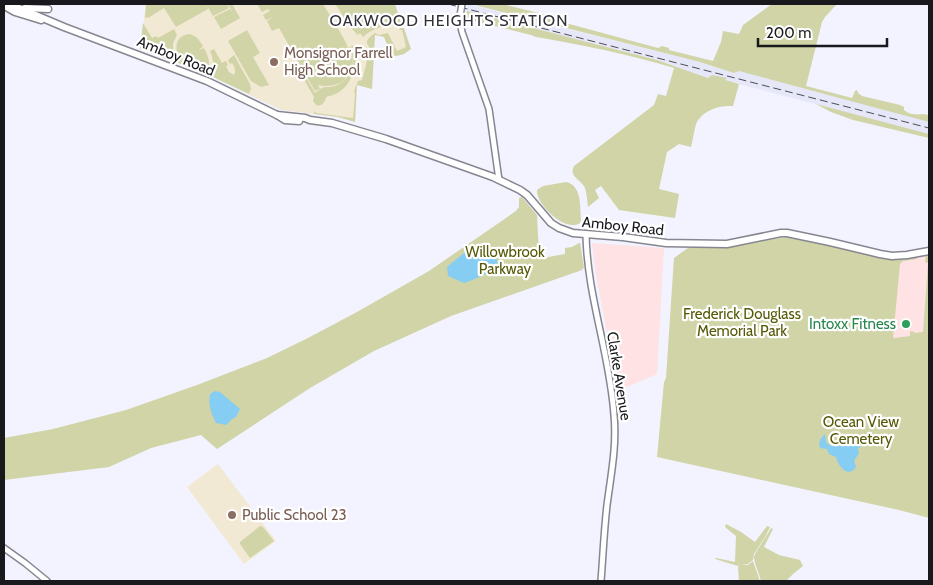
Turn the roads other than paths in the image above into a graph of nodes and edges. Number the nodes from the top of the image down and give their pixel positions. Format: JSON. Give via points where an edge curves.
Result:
{"nodes":[{"id":1,"x":462,"y":4,"type":"edge"},
{"id":2,"x":4,"y":6,"type":"edge"},
{"id":3,"x":19,"y":8,"type":"junction"},
{"id":4,"x":48,"y":9,"type":"dead end"},
{"id":5,"x":64,"y":27,"type":"junction"},
{"id":6,"x":499,"y":180,"type":"junction"},
{"id":7,"x":586,"y":234,"type":"junction"},
{"id":8,"x":929,"y":251,"type":"edge"},
{"id":9,"x":4,"y":548,"type":"edge"},
{"id":10,"x":47,"y":581,"type":"edge"},
{"id":11,"x":601,"y":581,"type":"edge"}],
"edges":[{"from":1,"to":6,"type":"street","bridge":true,"via":[[461,30],[489,109]]},
{"from":2,"to":3,"type":"main road","name":"Amboy Road"},
{"from":2,"to":5,"type":"main road","name":"Amboy Road"},
{"from":3,"to":4,"type":"main road"},
{"from":3,"to":5,"type":"main road","name":"Amboy Road"},
{"from":5,"to":6,"type":"main road","name":"Amboy Road","via":[[207,81],[277,115],[332,123],[402,144]]},
{"from":6,"to":7,"type":"main road","name":"Amboy Road","via":[[524,193],[555,226]]},
{"from":7,"to":8,"type":"main road","name":"Amboy Road","via":[[666,243],[727,244],[787,233],[892,256]]},
{"from":7,"to":11,"type":"street","name":"Clarke Avenue","via":[[590,281],[614,416],[614,456]]},
{"from":9,"to":10,"type":"street"}]}
